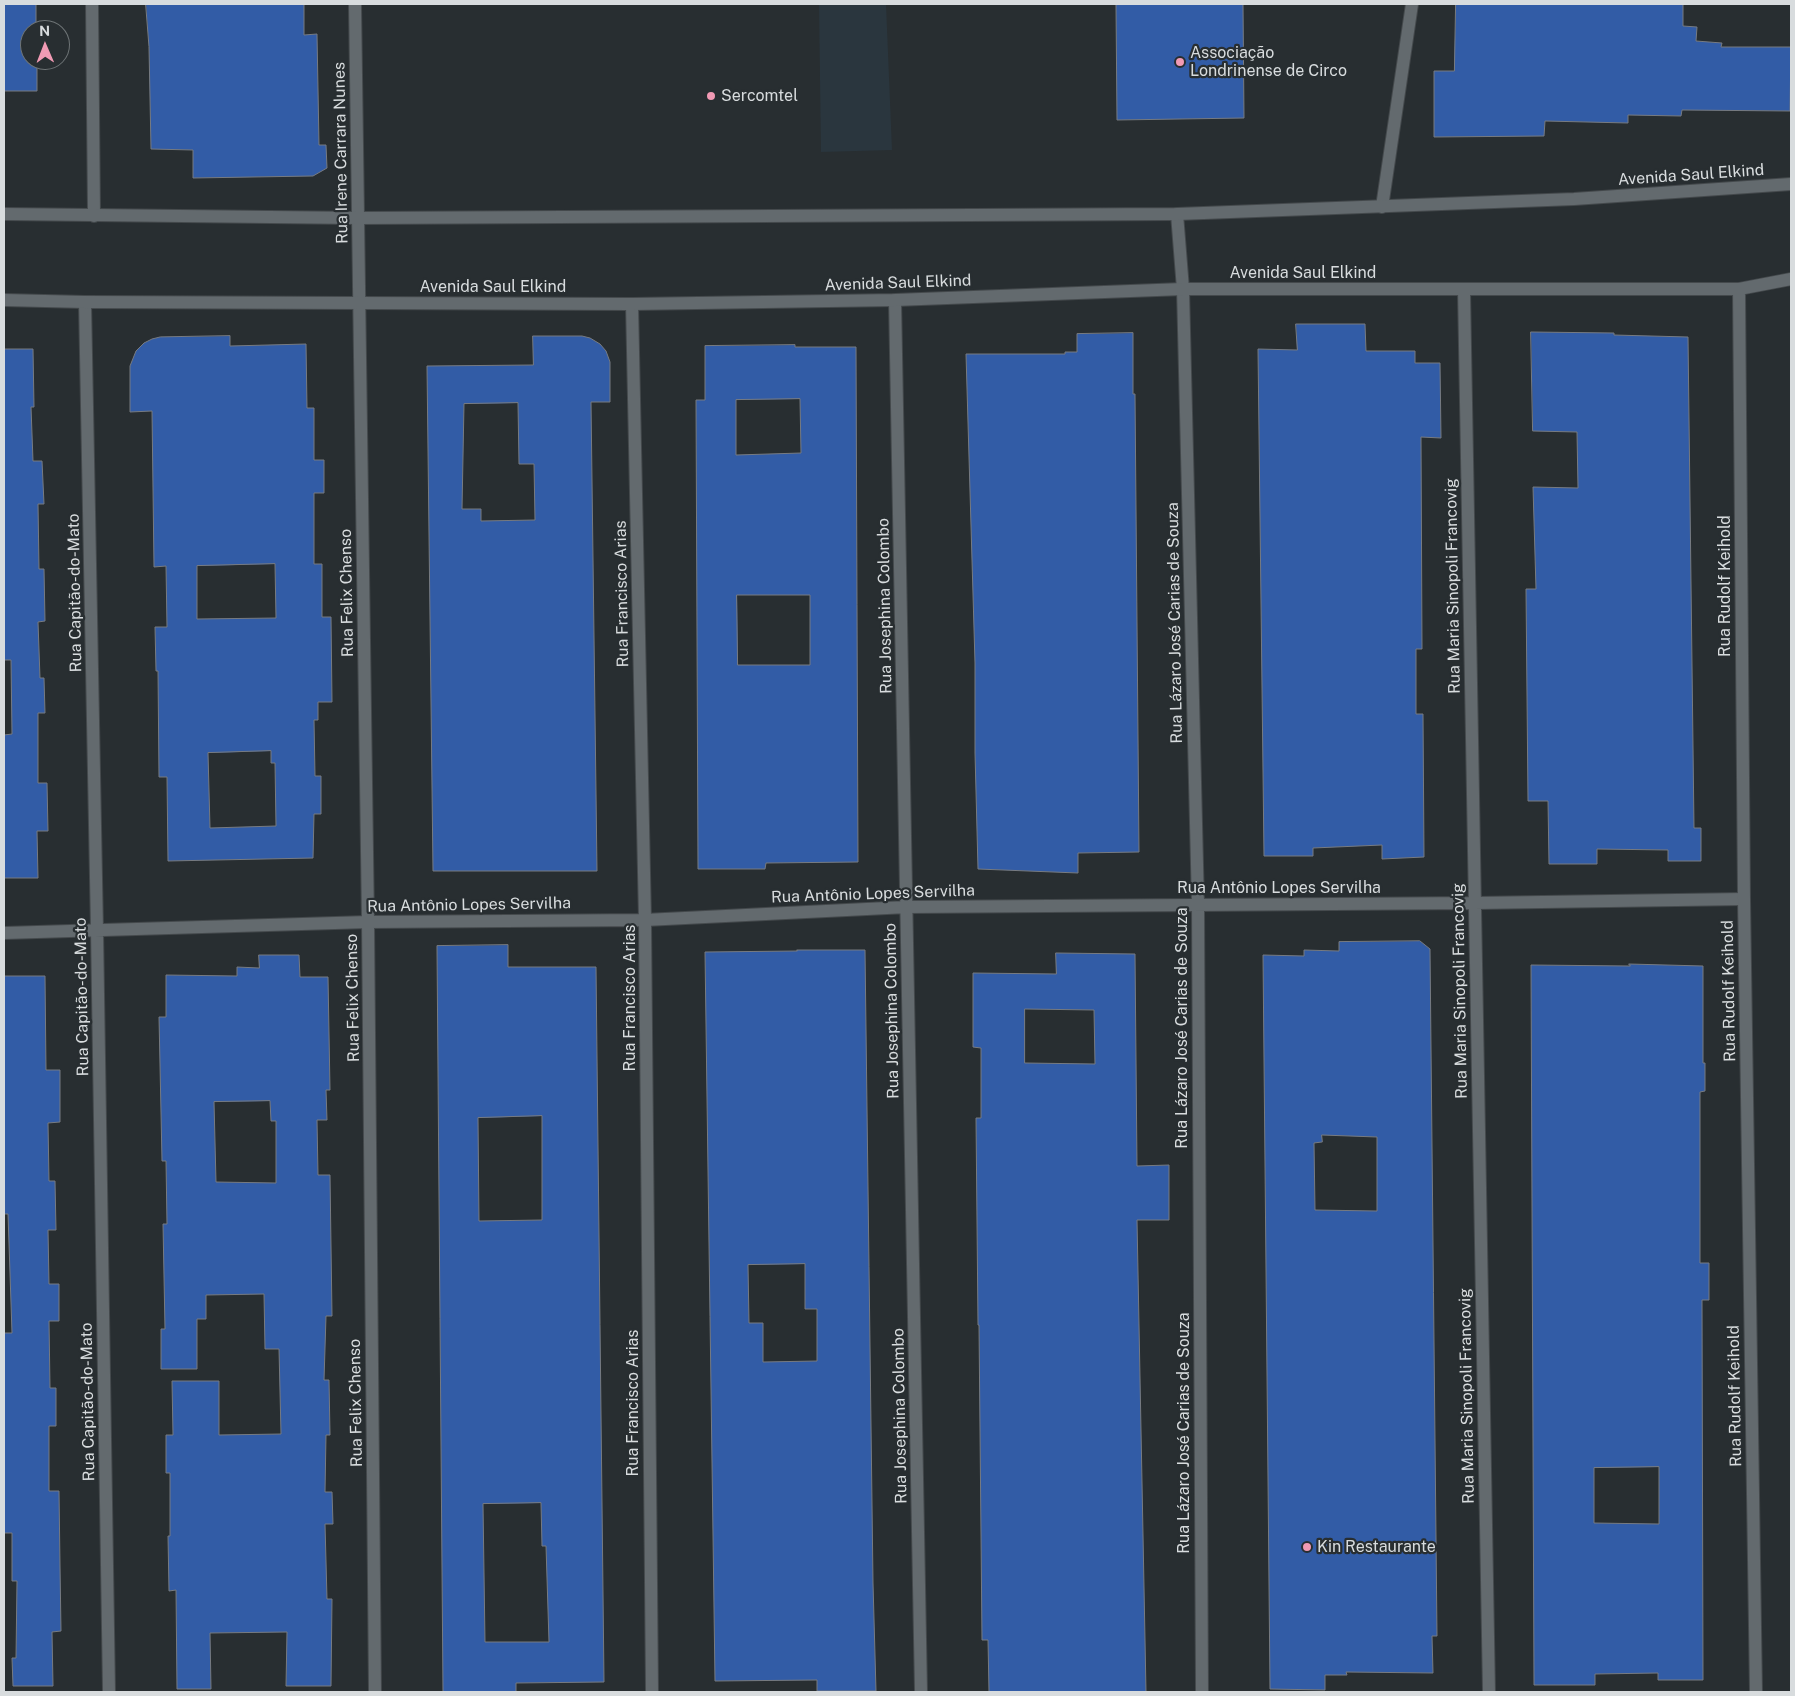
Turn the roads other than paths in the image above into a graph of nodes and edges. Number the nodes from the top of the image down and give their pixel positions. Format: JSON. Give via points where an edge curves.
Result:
{"nodes":[{"id":1,"x":92,"y":4,"type":"edge"},
{"id":2,"x":355,"y":4,"type":"edge"},
{"id":3,"x":1412,"y":4,"type":"edge"},
{"id":4,"x":1791,"y":184,"type":"edge"},
{"id":5,"x":1382,"y":208,"type":"junction"},
{"id":6,"x":4,"y":214,"type":"edge"},
{"id":7,"x":1177,"y":214,"type":"junction"},
{"id":8,"x":94,"y":216,"type":"junction"},
{"id":9,"x":358,"y":218,"type":"junction"},
{"id":10,"x":1791,"y":279,"type":"edge"},
{"id":11,"x":1739,"y":288,"type":"junction"},
{"id":12,"x":1183,"y":289,"type":"junction"},
{"id":13,"x":1464,"y":290,"type":"junction"},
{"id":14,"x":4,"y":300,"type":"edge"},
{"id":15,"x":895,"y":300,"type":"junction"},
{"id":16,"x":85,"y":302,"type":"junction"},
{"id":17,"x":359,"y":303,"type":"junction"},
{"id":18,"x":632,"y":304,"type":"junction"},
{"id":19,"x":1744,"y":899,"type":"junction"},
{"id":20,"x":1475,"y":903,"type":"junction"},
{"id":21,"x":1198,"y":905,"type":"junction"},
{"id":22,"x":906,"y":907,"type":"junction"},
{"id":23,"x":645,"y":920,"type":"junction"},
{"id":24,"x":368,"y":922,"type":"junction"},
{"id":25,"x":97,"y":930,"type":"junction"},
{"id":26,"x":4,"y":933,"type":"edge"},
{"id":27,"x":109,"y":1692,"type":"edge"},
{"id":28,"x":375,"y":1692,"type":"edge"},
{"id":29,"x":652,"y":1692,"type":"edge"},
{"id":30,"x":921,"y":1692,"type":"edge"},
{"id":31,"x":1202,"y":1692,"type":"edge"},
{"id":32,"x":1489,"y":1692,"type":"edge"},
{"id":33,"x":1756,"y":1692,"type":"edge"}],
"edges":[{"from":1,"to":8,"type":"street"},
{"from":2,"to":9,"type":"street","name":"Rua Irene Carrara Nunes"},
{"from":3,"to":5,"type":"street"},
{"from":4,"to":5,"type":"street","name":"Avenida Saul Elkind"},
{"from":5,"to":7,"type":"street","name":"Avenida Saul Elkind"},
{"from":6,"to":8,"type":"street","name":"Avenida Saul Elkind"},
{"from":7,"to":9,"type":"street","name":"Avenida Saul Elkind"},
{"from":7,"to":12,"type":"street","name":"Rua Lázaro José Carias de Souza"},
{"from":8,"to":9,"type":"street","name":"Avenida Saul Elkind"},
{"from":9,"to":17,"type":"street","name":"Rua Irene Carrara Nunes"},
{"from":10,"to":11,"type":"street","name":"Avenida Saul Elkind"},
{"from":11,"to":13,"type":"street","name":"Avenida Saul Elkind"},
{"from":11,"to":19,"type":"street","name":"Rua Rudolf Keihold"},
{"from":12,"to":13,"type":"street","name":"Avenida Saul Elkind"},
{"from":12,"to":15,"type":"street","name":"Avenida Saul Elkind"},
{"from":12,"to":21,"type":"street","name":"Rua Lázaro José Carias de Souza"},
{"from":13,"to":20,"type":"street","name":"Rua Maria Sinopoli Francovig"},
{"from":14,"to":16,"type":"street","name":"Avenida Saul Elkind"},
{"from":15,"to":18,"type":"street","name":"Avenida Saul Elkind"},
{"from":15,"to":22,"type":"street","name":"Rua Josephina Colombo"},
{"from":16,"to":17,"type":"street","name":"Avenida Saul Elkind"},
{"from":16,"to":25,"type":"street","name":"Rua Capitão-do-Mato"},
{"from":17,"to":18,"type":"street","name":"Avenida Saul Elkind"},
{"from":17,"to":24,"type":"street","name":"Rua Felix Chenso"},
{"from":18,"to":23,"type":"street","name":"Rua Francisco Arias"},
{"from":19,"to":20,"type":"street","name":"Rua Antônio Lopes Servilha"},
{"from":19,"to":33,"type":"street","name":"Rua Rudolf Keihold"},
{"from":20,"to":21,"type":"street","name":"Rua Antônio Lopes Servilha"},
{"from":20,"to":32,"type":"street","name":"Rua Maria Sinopoli Francovig"},
{"from":21,"to":22,"type":"street","name":"Rua Antônio Lopes Servilha"},
{"from":21,"to":31,"type":"street","name":"Rua Lázaro José Carias de Souza"},
{"from":22,"to":23,"type":"street","name":"Rua Antônio Lopes Servilha"},
{"from":22,"to":30,"type":"street","name":"Rua Josephina Colombo"},
{"from":23,"to":24,"type":"street","name":"Rua Antônio Lopes Servilha"},
{"from":23,"to":29,"type":"street","name":"Rua Francisco Arias"},
{"from":24,"to":25,"type":"street","name":"Rua Antônio Lopes Servilha"},
{"from":24,"to":28,"type":"street","name":"Rua Felix Chenso"},
{"from":25,"to":26,"type":"street","name":"Rua Antônio Lopes Servilha"},
{"from":25,"to":27,"type":"street","name":"Rua Capitão-do-Mato"}]}
